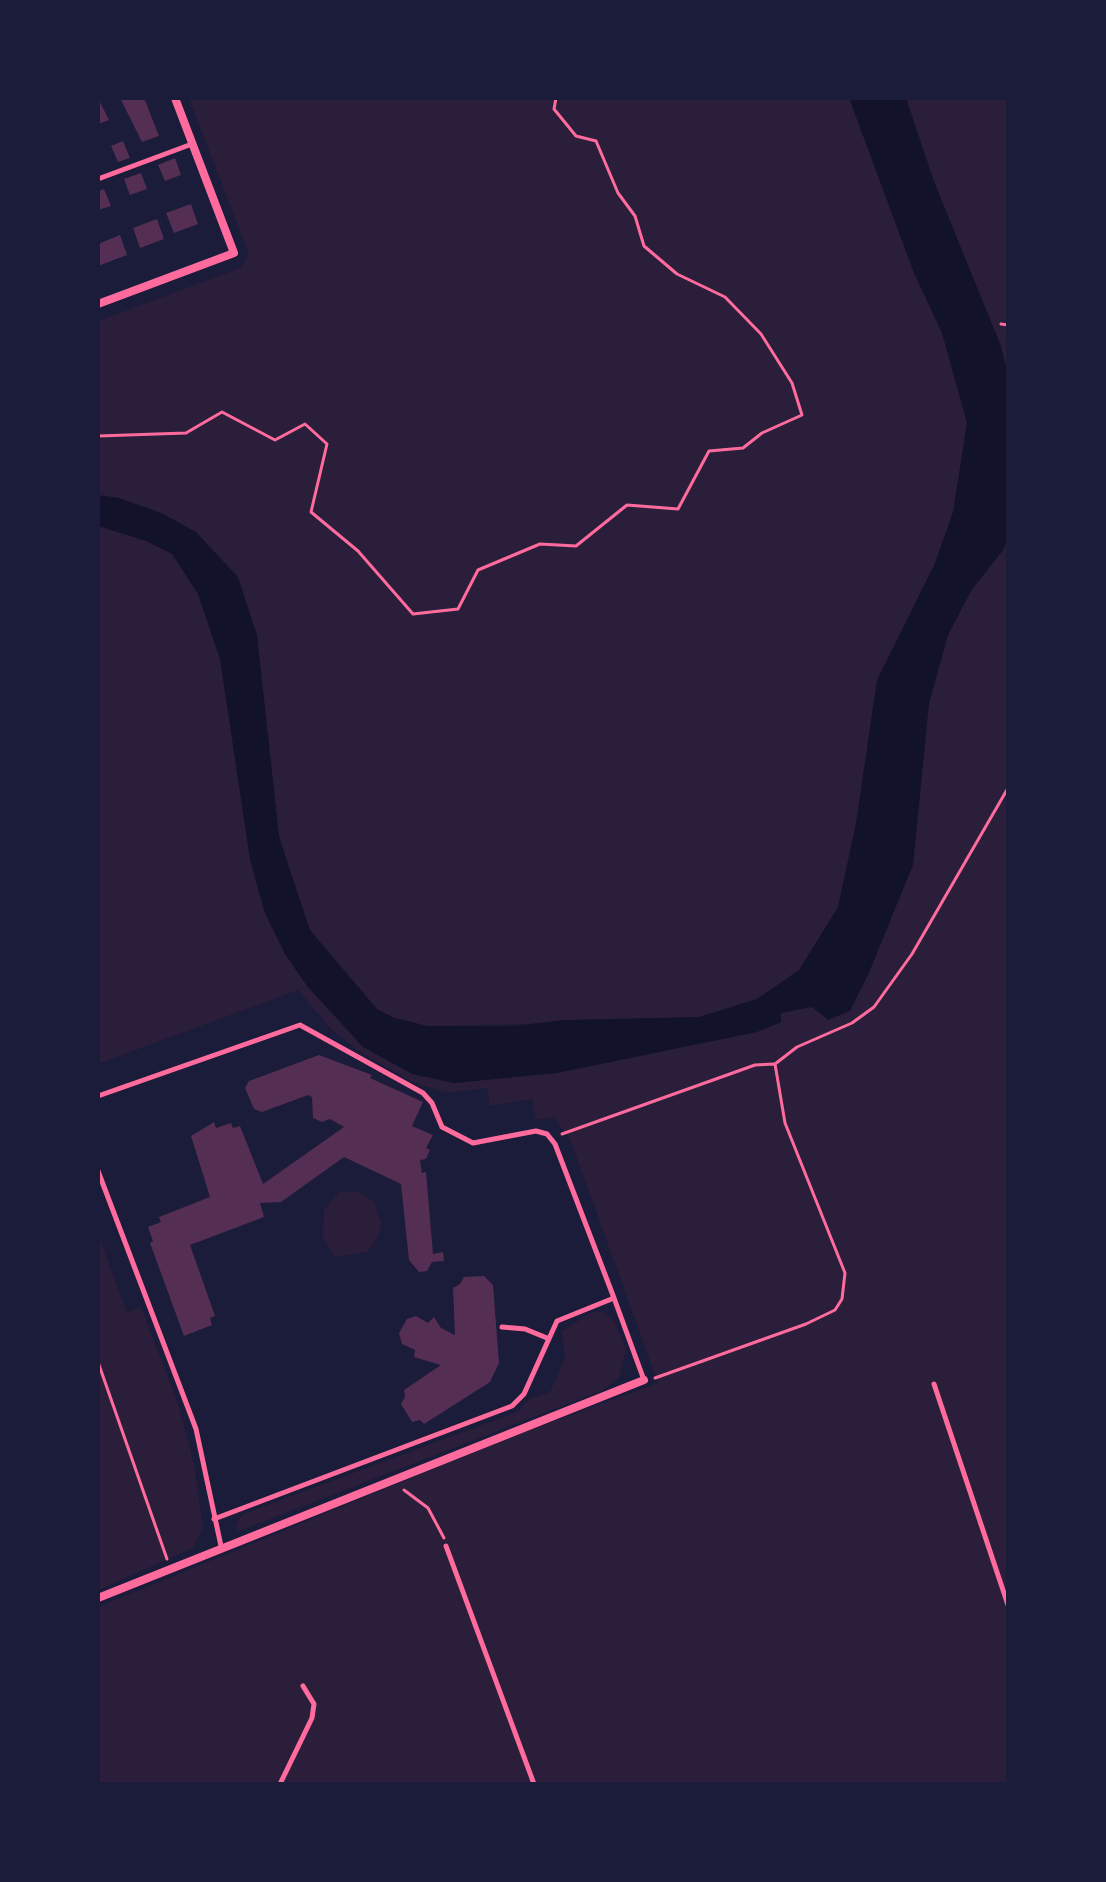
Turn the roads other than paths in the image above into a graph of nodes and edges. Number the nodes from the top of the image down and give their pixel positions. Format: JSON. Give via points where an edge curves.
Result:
{"nodes":[{"id":1,"x":175,"y":98,"type":"edge"},
{"id":2,"x":192,"y":144,"type":"junction"},
{"id":3,"x":98,"y":179,"type":"edge"},
{"id":4,"x":98,"y":304,"type":"edge"},
{"id":5,"x":98,"y":1096,"type":"edge"},
{"id":6,"x":98,"y":1171,"type":"edge"},
{"id":7,"x":614,"y":1298,"type":"junction"},
{"id":8,"x":502,"y":1327,"type":"dead end"},
{"id":9,"x":547,"y":1338,"type":"junction"},
{"id":10,"x":644,"y":1380,"type":"joint"},
{"id":11,"x":934,"y":1384,"type":"dead end"},
{"id":12,"x":214,"y":1519,"type":"junction"},
{"id":13,"x":221,"y":1546,"type":"junction"},
{"id":14,"x":446,"y":1546,"type":"road end"},
{"id":15,"x":98,"y":1598,"type":"edge"},
{"id":16,"x":1008,"y":1605,"type":"edge"},
{"id":17,"x":303,"y":1686,"type":"dead end"},
{"id":18,"x":280,"y":1784,"type":"edge"},
{"id":19,"x":534,"y":1784,"type":"edge"}],
"edges":[{"from":1,"to":2,"type":"street"},
{"from":2,"to":3,"type":"lane"},
{"from":2,"to":4,"type":"street","via":[[234,253]]},
{"from":5,"to":7,"type":"lane","via":[[300,1025],[423,1093],[442,1127],[473,1143],[536,1131],[551,1139]]},
{"from":6,"to":12,"type":"lane","via":[[196,1429]]},
{"from":7,"to":9,"type":"lane","via":[[564,1316]]},
{"from":7,"to":10,"type":"lane"},
{"from":8,"to":9,"type":"lane"},
{"from":9,"to":12,"type":"lane","via":[[524,1394],[512,1406]]},
{"from":10,"to":13,"type":"street"},
{"from":11,"to":16,"type":"lane"},
{"from":12,"to":13,"type":"lane"},
{"from":13,"to":15,"type":"street"},
{"from":14,"to":19,"type":"lane"},
{"from":17,"to":18,"type":"lane","via":[[314,1704],[312,1718]]}]}
